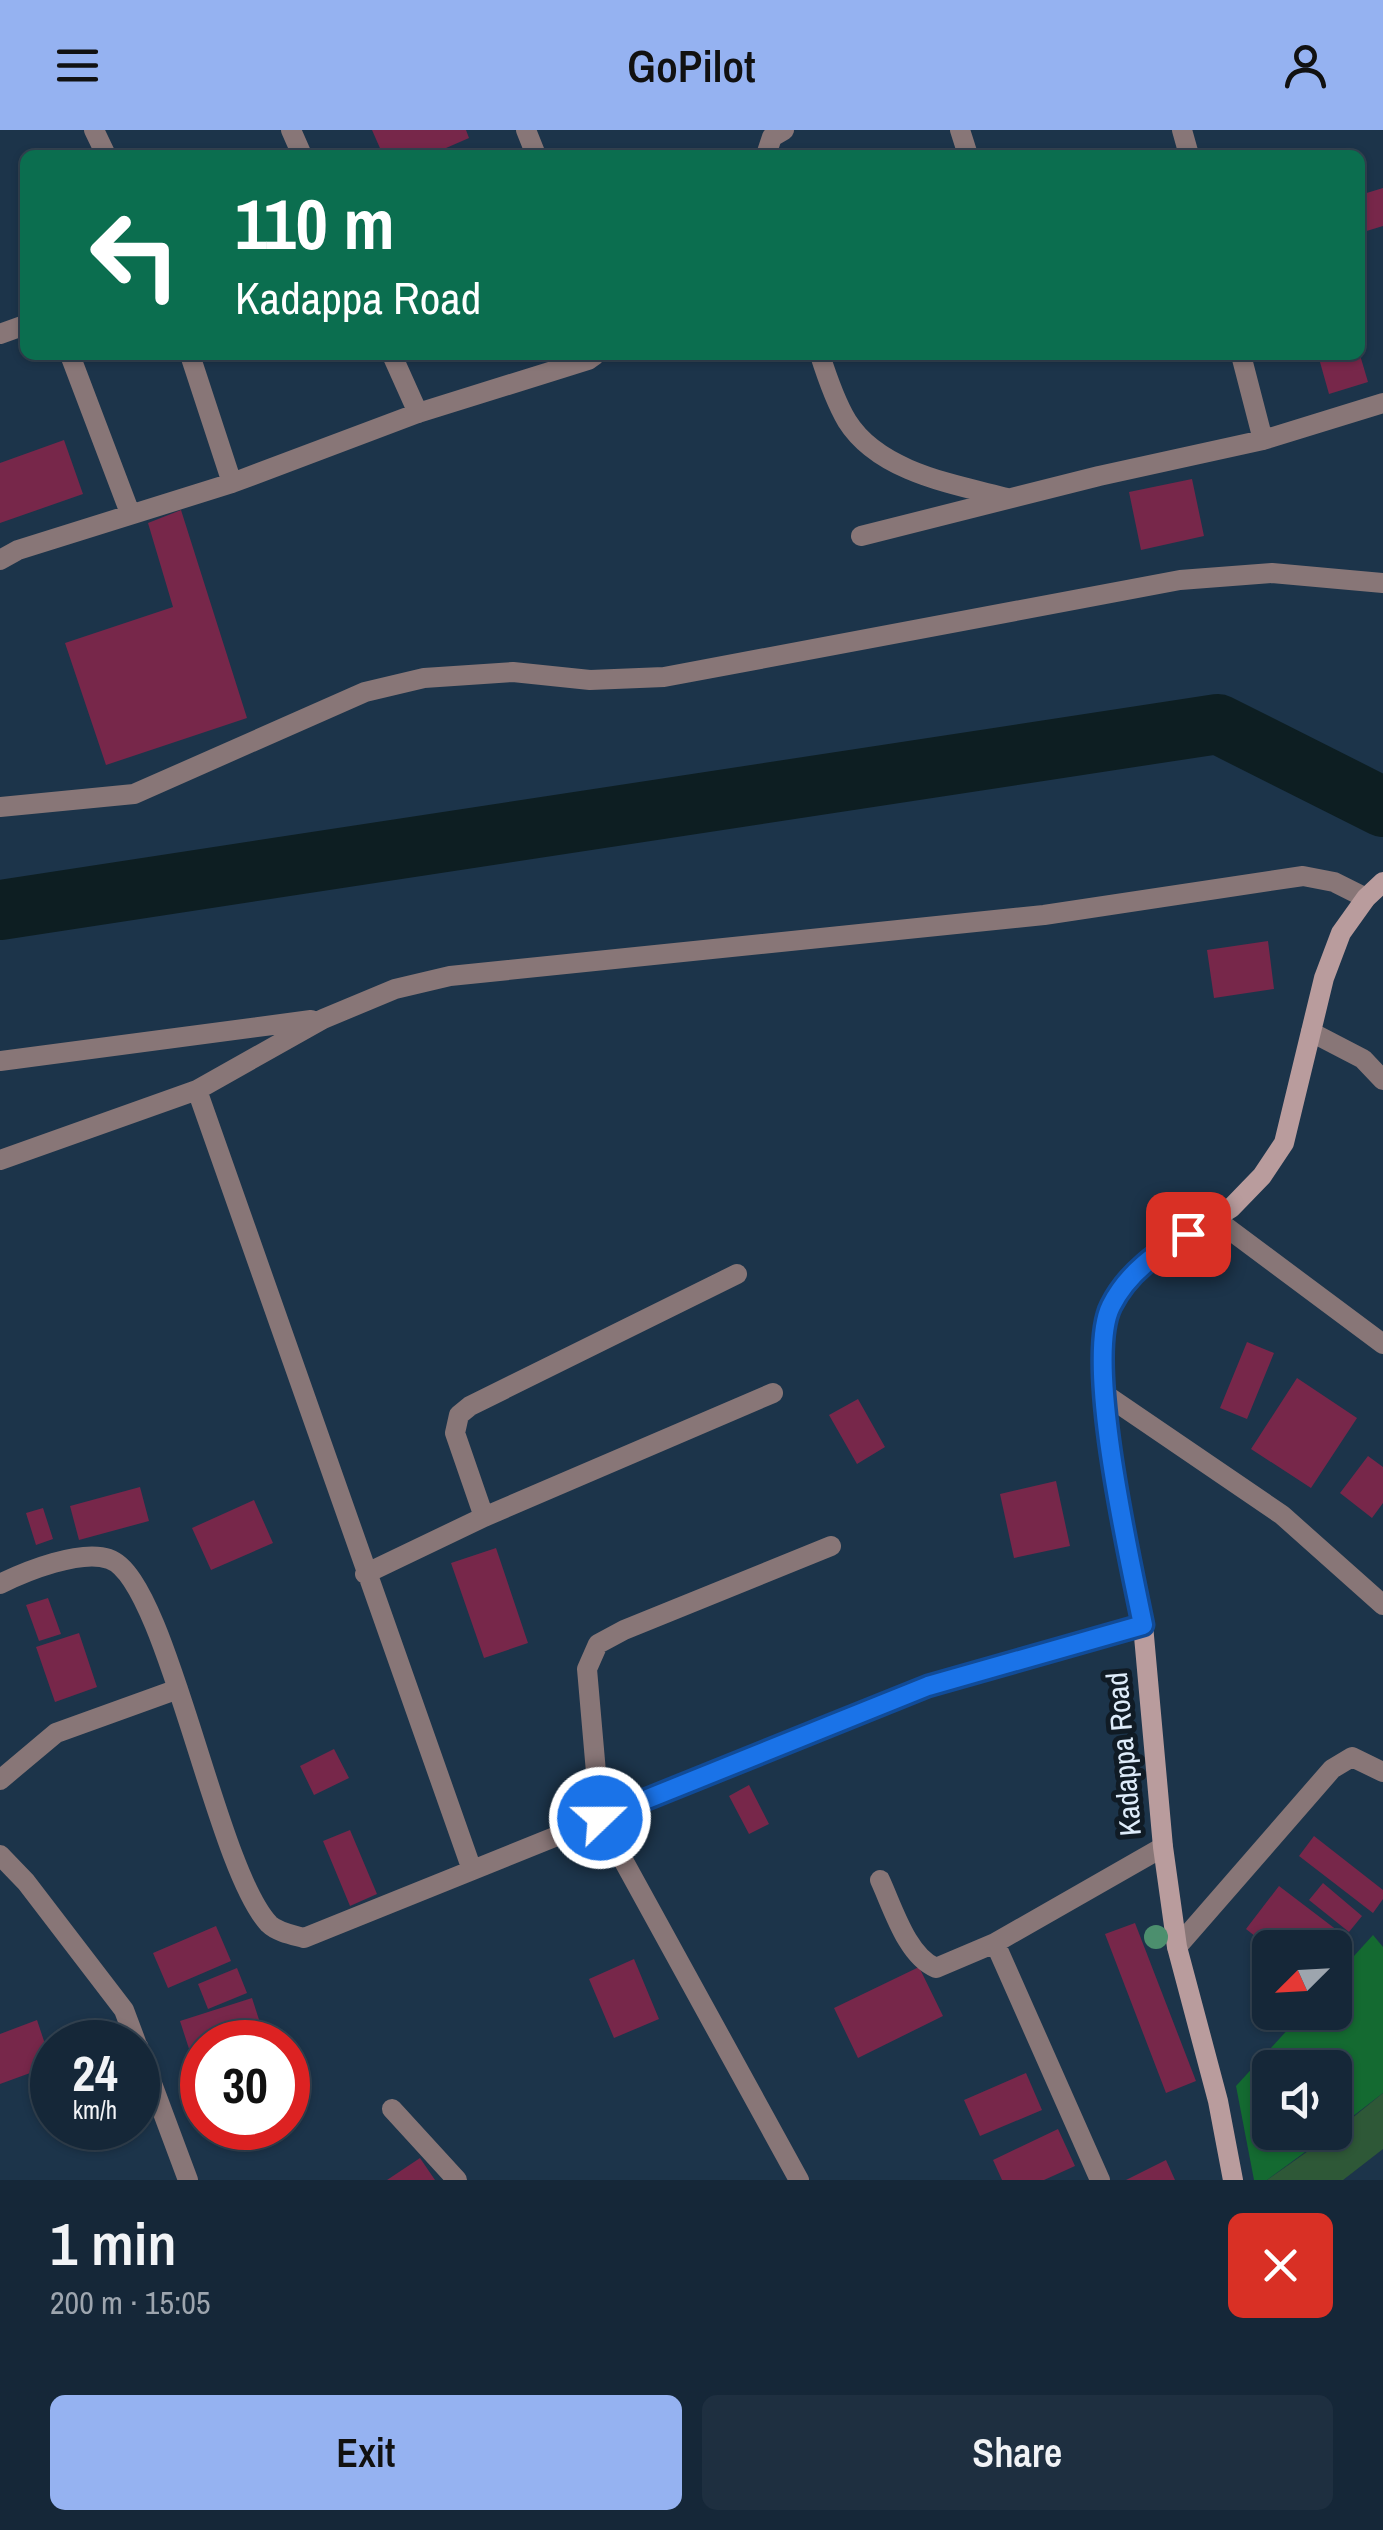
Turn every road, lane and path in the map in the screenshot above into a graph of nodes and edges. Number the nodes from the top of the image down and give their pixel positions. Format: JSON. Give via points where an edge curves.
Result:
{"nodes":[{"id":1,"x":784,"y":130,"type":"edge"},
{"id":2,"x":768,"y":150,"type":"edge"},
{"id":3,"x":72,"y":360,"type":"edge"},
{"id":4,"x":192,"y":360,"type":"edge"},
{"id":5,"x":394,"y":360,"type":"edge"},
{"id":6,"x":580,"y":360,"type":"edge"},
{"id":7,"x":822,"y":360,"type":"edge"},
{"id":8,"x":1242,"y":360,"type":"edge"},
{"id":9,"x":1383,"y":402,"type":"edge"},
{"id":10,"x":418,"y":413,"type":"junction"},
{"id":11,"x":1264,"y":440,"type":"junction"},
{"id":12,"x":232,"y":483,"type":"junction"},
{"id":13,"x":1011,"y":498,"type":"junction"},
{"id":14,"x":130,"y":513,"type":"junction"},
{"id":15,"x":861,"y":536,"type":"dead end"},
{"id":16,"x":0,"y":560,"type":"edge"},
{"id":17,"x":1383,"y":583,"type":"edge"},
{"id":18,"x":0,"y":807,"type":"edge"},
{"id":19,"x":1383,"y":882,"type":"edge"},
{"id":20,"x":1366,"y":898,"type":"junction"},
{"id":21,"x":323,"y":1019,"type":"junction"},
{"id":22,"x":1310,"y":1032,"type":"junction"},
{"id":23,"x":0,"y":1060,"type":"edge"},
{"id":24,"x":1383,"y":1080,"type":"edge"},
{"id":25,"x":197,"y":1090,"type":"junction"},
{"id":26,"x":0,"y":1160,"type":"edge"},
{"id":27,"x":1214,"y":1218,"type":"junction"},
{"id":28,"x":737,"y":1274,"type":"dead end"},
{"id":29,"x":1383,"y":1344,"type":"edge"},
{"id":30,"x":773,"y":1393,"type":"dead end"},
{"id":31,"x":1106,"y":1395,"type":"junction"},
{"id":32,"x":484,"y":1517,"type":"junction"},
{"id":33,"x":831,"y":1546,"type":"dead end"},
{"id":34,"x":365,"y":1574,"type":"junction"},
{"id":35,"x":0,"y":1584,"type":"edge"},
{"id":36,"x":1383,"y":1605,"type":"edge"},
{"id":37,"x":1143,"y":1625,"type":"junction"},
{"id":38,"x":178,"y":1689,"type":"junction"},
{"id":39,"x":1383,"y":1772,"type":"edge"},
{"id":40,"x":0,"y":1780,"type":"edge"},
{"id":41,"x":600,"y":1818,"type":"junction"},
{"id":42,"x":1162,"y":1847,"type":"junction"},
{"id":43,"x":0,"y":1855,"type":"edge"},
{"id":44,"x":472,"y":1870,"type":"junction"},
{"id":45,"x":880,"y":1880,"type":"dead end"},
{"id":46,"x":995,"y":1943,"type":"junction"},
{"id":47,"x":1178,"y":1947,"type":"junction"},
{"id":48,"x":128,"y":2020,"type":"edge"},
{"id":49,"x":160,"y":2105,"type":"edge"},
{"id":50,"x":392,"y":2109,"type":"dead end"},
{"id":51,"x":188,"y":2180,"type":"edge"},
{"id":52,"x":457,"y":2180,"type":"edge"},
{"id":53,"x":799,"y":2180,"type":"edge"},
{"id":54,"x":1100,"y":2180,"type":"edge"},
{"id":55,"x":1233,"y":2180,"type":"edge"}],
"edges":[{"from":1,"to":2,"type":"street"},
{"from":3,"to":14,"type":"street"},
{"from":4,"to":12,"type":"street"},
{"from":5,"to":10,"type":"street"},
{"from":6,"to":10,"type":"street"},
{"from":7,"to":13,"type":"street","via":[[848,423],[884,458]]},
{"from":8,"to":11,"type":"street"},
{"from":9,"to":11,"type":"street"},
{"from":10,"to":12,"type":"street"},
{"from":11,"to":13,"type":"street"},
{"from":12,"to":14,"type":"street"},
{"from":13,"to":15,"type":"street"},
{"from":14,"to":16,"type":"street"},
{"from":17,"to":18,"type":"street","via":[[1272,573],[1180,580],[664,677],[590,680],[512,672],[424,678],[366,692],[134,794]]},
{"from":19,"to":20,"type":"main road","name":"Kadappa Road"},
{"from":20,"to":21,"type":"street","via":[[1304,876],[1044,915],[450,976],[394,988]]},
{"from":20,"to":22,"type":"main road","name":"Kadappa Road","via":[[1341,933]]},
{"from":21,"to":23,"type":"street"},
{"from":21,"to":25,"type":"street"},
{"from":22,"to":24,"type":"street","via":[[1363,1058]]},
{"from":22,"to":27,"type":"main road","name":"Kadappa Road","via":[[1284,1143],[1262,1176]]},
{"from":25,"to":26,"type":"street"},
{"from":25,"to":34,"type":"street"},
{"from":27,"to":29,"type":"street"},
{"from":27,"to":31,"type":"main road","name":"Kadappa Road","via":[[1133,1272],[1109,1309],[1102,1350]]},
{"from":28,"to":32,"type":"street","via":[[458,1415],[455,1433]]},
{"from":30,"to":32,"type":"street"},
{"from":31,"to":36,"type":"street","via":[[1282,1516]]},
{"from":31,"to":37,"type":"main road","name":"Kadappa Road"},
{"from":32,"to":34,"type":"street"},
{"from":33,"to":41,"type":"street","via":[[598,1644],[587,1670]]},
{"from":34,"to":44,"type":"street"},
{"from":35,"to":38,"type":"street","via":[[91,1555],[113,1559],[134,1578]]},
{"from":37,"to":41,"type":"street","via":[[928,1686]]},
{"from":37,"to":42,"type":"main road","name":"Kadappa Road"},
{"from":38,"to":40,"type":"street","via":[[56,1733]]},
{"from":38,"to":44,"type":"street","via":[[246,1892],[272,1928],[304,1938]]},
{"from":39,"to":47,"type":"street","via":[[1352,1758],[1332,1770]]},
{"from":41,"to":44,"type":"street"},
{"from":41,"to":53,"type":"street"},
{"from":42,"to":46,"type":"street"},
{"from":42,"to":47,"type":"main road","name":"Kadappa Road"},
{"from":43,"to":48,"type":"street"},
{"from":45,"to":46,"type":"street","via":[[924,1963],[936,1968]]},
{"from":46,"to":54,"type":"street"},
{"from":47,"to":55,"type":"main road","name":"Kadappa Road"},
{"from":49,"to":51,"type":"street"},
{"from":50,"to":52,"type":"street"}]}
